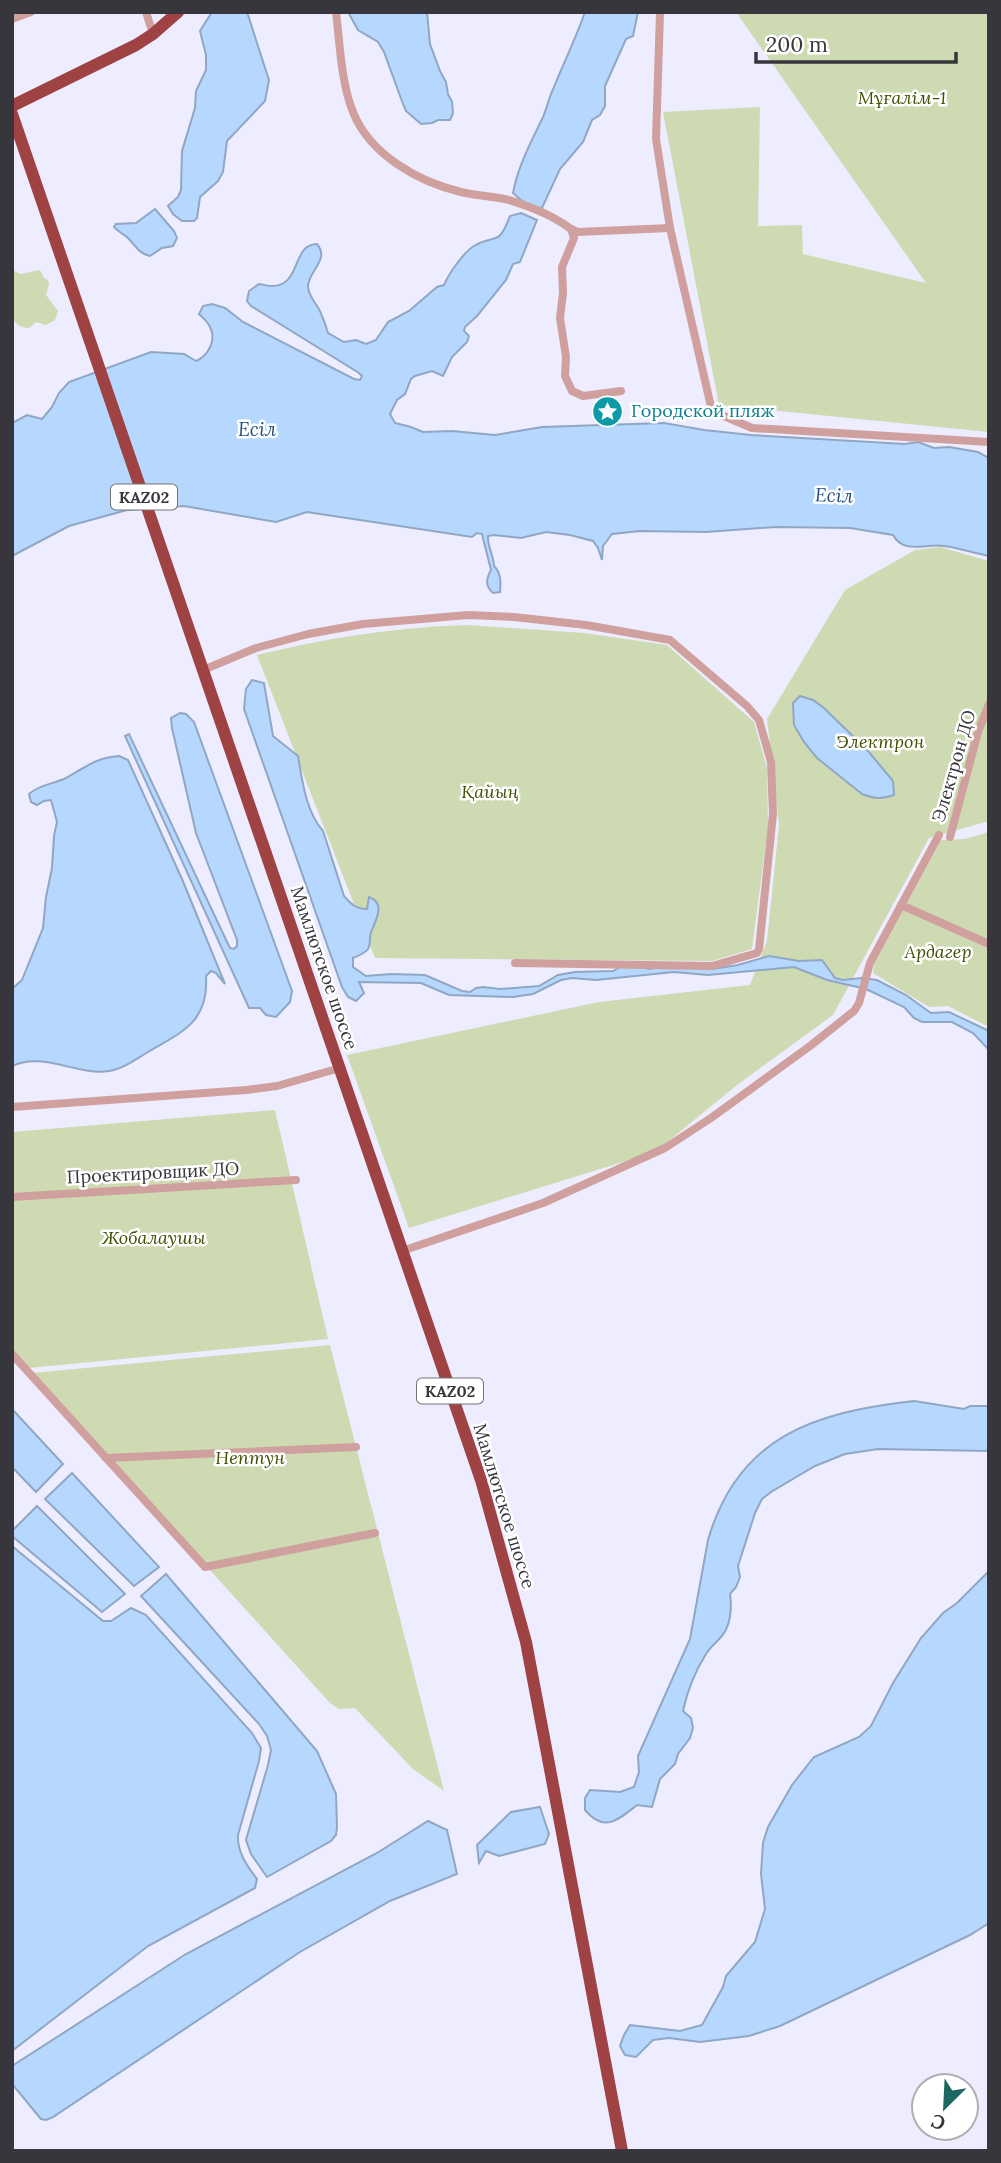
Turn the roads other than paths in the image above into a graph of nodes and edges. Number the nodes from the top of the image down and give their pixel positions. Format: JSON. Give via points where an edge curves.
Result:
{"nodes":[{"id":1,"x":31,"y":12,"type":"edge"},
{"id":2,"x":146,"y":12,"type":"edge"},
{"id":3,"x":178,"y":12,"type":"edge"},
{"id":4,"x":336,"y":12,"type":"edge"},
{"id":5,"x":660,"y":12,"type":"edge"},
{"id":6,"x":12,"y":19,"type":"edge"},
{"id":7,"x":153,"y":34,"type":"junction"},
{"id":8,"x":12,"y":106,"type":"edge"},
{"id":9,"x":12,"y":114,"type":"edge"},
{"id":10,"x":670,"y":228,"type":"junction"},
{"id":11,"x":572,"y":229,"type":"junction"},
{"id":12,"x":621,"y":391,"type":"dead end"},
{"id":13,"x":989,"y":442,"type":"edge"},
{"id":14,"x":203,"y":670,"type":"junction"},
{"id":15,"x":989,"y":704,"type":"edge"},
{"id":16,"x":939,"y":835,"type":"dead end"},
{"id":17,"x":950,"y":837,"type":"dead end"},
{"id":18,"x":901,"y":905,"type":"junction"},
{"id":19,"x":989,"y":944,"type":"edge"},
{"id":20,"x":515,"y":963,"type":"dead end"},
{"id":21,"x":340,"y":1068,"type":"junction"},
{"id":22,"x":12,"y":1107,"type":"edge"},
{"id":23,"x":296,"y":1180,"type":"dead end"},
{"id":24,"x":12,"y":1197,"type":"edge"},
{"id":25,"x":402,"y":1251,"type":"junction"},
{"id":26,"x":12,"y":1354,"type":"edge"},
{"id":27,"x":356,"y":1447,"type":"dead end"},
{"id":28,"x":106,"y":1458,"type":"junction"},
{"id":29,"x":375,"y":1533,"type":"dead end"},
{"id":30,"x":622,"y":2151,"type":"edge"}],
"edges":[{"from":1,"to":6,"type":"street"},
{"from":2,"to":7,"type":"street"},
{"from":3,"to":7,"type":"highway"},
{"from":4,"to":11,"type":"street","via":[[353,112],[379,149],[435,184],[510,201]]},
{"from":5,"to":10,"type":"street","via":[[656,139]]},
{"from":7,"to":8,"type":"highway"},
{"from":9,"to":14,"type":"highway","name":"Мамлютское шоссе","number":"KAZ02"},
{"from":10,"to":11,"type":"street"},
{"from":10,"to":13,"type":"street","via":[[712,411],[752,428]]},
{"from":11,"to":12,"type":"street","via":[[574,238],[562,267],[559,318],[565,376],[572,391],[583,396]]},
{"from":14,"to":20,"type":"street","via":[[256,648],[363,624],[468,615],[514,617],[670,640],[747,706],[759,720],[771,762],[772,828],[757,953],[712,966]]},
{"from":14,"to":21,"type":"highway","name":"Мамлютское шоссе","number":"KAZ02"},
{"from":15,"to":17,"type":"street","name":"Электрон ДО"},
{"from":16,"to":18,"type":"street"},
{"from":18,"to":19,"type":"street"},
{"from":18,"to":25,"type":"street","via":[[870,963],[854,1011],[712,1118],[665,1147],[543,1203]]},
{"from":21,"to":22,"type":"street","via":[[246,1090]]},
{"from":21,"to":25,"type":"highway","name":"Мамлютское шоссе","number":"KAZ02"},
{"from":23,"to":24,"type":"street","name":"Проектировщик ДО"},
{"from":25,"to":30,"type":"highway","name":"Мамлютское шоссе","number":"KAZ02","via":[[481,1480],[526,1642]]},
{"from":26,"to":28,"type":"street"},
{"from":27,"to":28,"type":"street"},
{"from":28,"to":29,"type":"street","via":[[205,1567]]}]}
